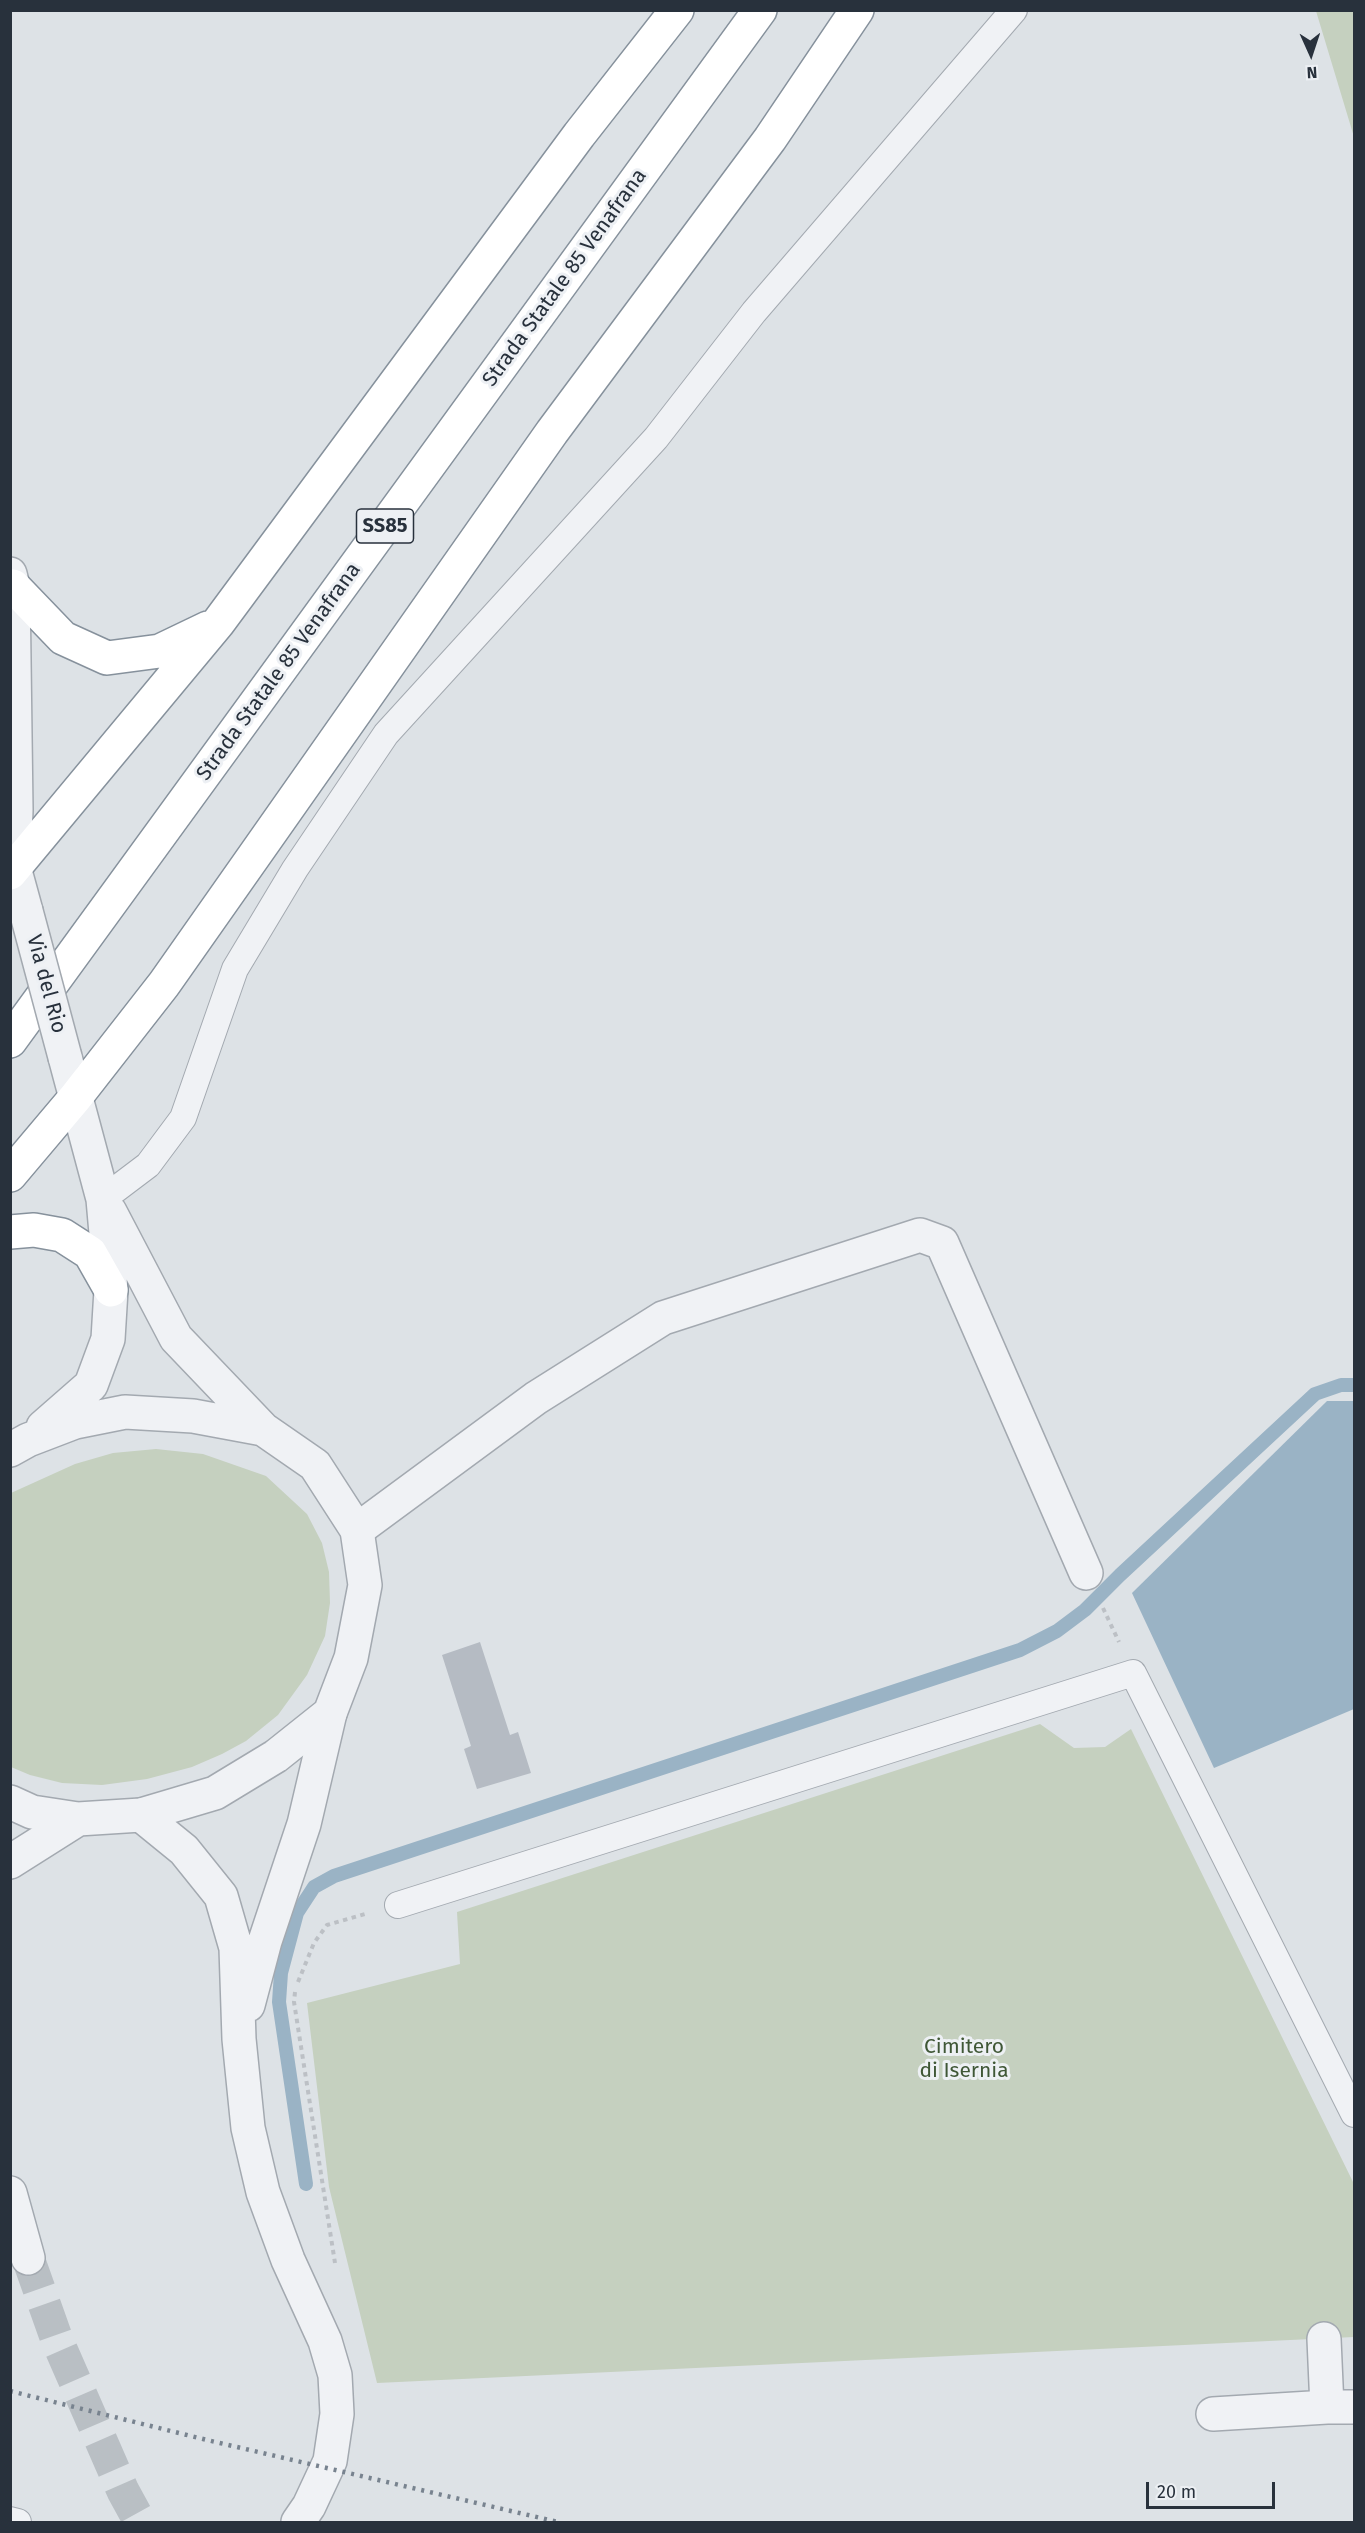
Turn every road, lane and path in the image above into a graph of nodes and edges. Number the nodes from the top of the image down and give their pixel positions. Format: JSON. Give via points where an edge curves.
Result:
{"nodes":[{"id":1,"x":677,"y":10,"type":"edge"},
{"id":2,"x":760,"y":10,"type":"edge"},
{"id":3,"x":857,"y":10,"type":"edge"},
{"id":4,"x":1014,"y":10,"type":"edge"},
{"id":5,"x":12,"y":580,"type":"edge"},
{"id":6,"x":218,"y":623,"type":"junction"},
{"id":7,"x":12,"y":869,"type":"edge"},
{"id":8,"x":10,"y":1041,"type":"edge"},
{"id":9,"x":75,"y":1098,"type":"junction"},
{"id":10,"x":10,"y":1175,"type":"edge"},
{"id":11,"x":103,"y":1199,"type":"junction"},
{"id":12,"x":10,"y":1232,"type":"edge"},
{"id":13,"x":111,"y":1290,"type":"junction"},
{"id":14,"x":263,"y":1429,"type":"junction"},
{"id":15,"x":19,"y":1445,"type":"edge"},
{"id":16,"x":357,"y":1530,"type":"junction"},
{"id":17,"x":1086,"y":1573,"type":"dead end"},
{"id":18,"x":330,"y":1713,"type":"junction"},
{"id":19,"x":10,"y":1802,"type":"edge"},
{"id":20,"x":141,"y":1815,"type":"junction"},
{"id":21,"x":78,"y":1819,"type":"junction"},
{"id":22,"x":10,"y":1862,"type":"edge"},
{"id":23,"x":398,"y":1905,"type":"joint"},
{"id":24,"x":239,"y":2039,"type":"junction"},
{"id":25,"x":1354,"y":2114,"type":"edge"},
{"id":26,"x":10,"y":2193,"type":"edge"},
{"id":27,"x":28,"y":2259,"type":"tunnel mouth"},
{"id":28,"x":336,"y":2272,"type":"dead end"},
{"id":29,"x":1324,"y":2339,"type":"dead end"},
{"id":30,"x":1341,"y":2407,"type":"edge"},
{"id":31,"x":1213,"y":2414,"type":"dead end"},
{"id":32,"x":10,"y":2520,"type":"edge"},
{"id":33,"x":18,"y":2523,"type":"edge"},
{"id":34,"x":298,"y":2523,"type":"edge"}],
"edges":[{"from":1,"to":6,"type":"highway","via":[[579,135]]},
{"from":2,"to":8,"type":"highway","name":"Strada Statale 85 Venafrana","number":"SS85"},
{"from":3,"to":9,"type":"highway","via":[[771,139],[545,442],[164,984]]},
{"from":4,"to":11,"type":"lane","via":[[754,312],[656,438],[386,734],[295,869],[235,969],[183,1118],[148,1166]]},
{"from":5,"to":6,"type":"highway","via":[[63,638],[107,658],[160,651]]},
{"from":5,"to":7,"type":"street","name":"Via del Rio","via":[[16,810]]},
{"from":6,"to":7,"type":"highway"},
{"from":7,"to":9,"type":"street","name":"Via del Rio","bridge":true},
{"from":9,"to":10,"type":"highway"},
{"from":9,"to":11,"type":"street","name":"Via del Rio"},
{"from":11,"to":13,"type":"street","name":"Via del Rio"},
{"from":11,"to":14,"type":"street","name":"Via del Rio","via":[[176,1338]]},
{"from":12,"to":13,"type":"highway","via":[[34,1230],[62,1235],[90,1253]]},
{"from":13,"to":15,"type":"street","name":"Via del Rio","via":[[108,1340],[91,1385]]},
{"from":14,"to":15,"type":"street","via":[[193,1416],[125,1412],[75,1422]]},
{"from":14,"to":16,"type":"street","via":[[315,1465]]},
{"from":16,"to":17,"type":"street","via":[[536,1398],[663,1318],[920,1235],[942,1243]]},
{"from":16,"to":18,"type":"street","via":[[365,1585],[351,1658]]},
{"from":18,"to":20,"type":"street","via":[[276,1756],[215,1793]]},
{"from":18,"to":24,"type":"street","via":[[304,1824],[265,1941]]},
{"from":19,"to":21,"type":"street","via":[[32,1812]]},
{"from":20,"to":21,"type":"street"},
{"from":20,"to":24,"type":"street","via":[[184,1850],[221,1896],[236,1948]]},
{"from":21,"to":22,"type":"street"},
{"from":23,"to":25,"type":"lane","via":[[1133,1673]]},
{"from":23,"to":28,"type":"path","via":[[327,1925],[309,1952],[296,1988],[294,2002]]},
{"from":24,"to":34,"type":"street","via":[[248,2128],[262,2192],[326,2341],[335,2375],[337,2414],[330,2461]]},
{"from":26,"to":27,"type":"street"},
{"from":29,"to":30,"type":"street"},
{"from":30,"to":31,"type":"street"},
{"from":32,"to":33,"type":"lane"}]}
